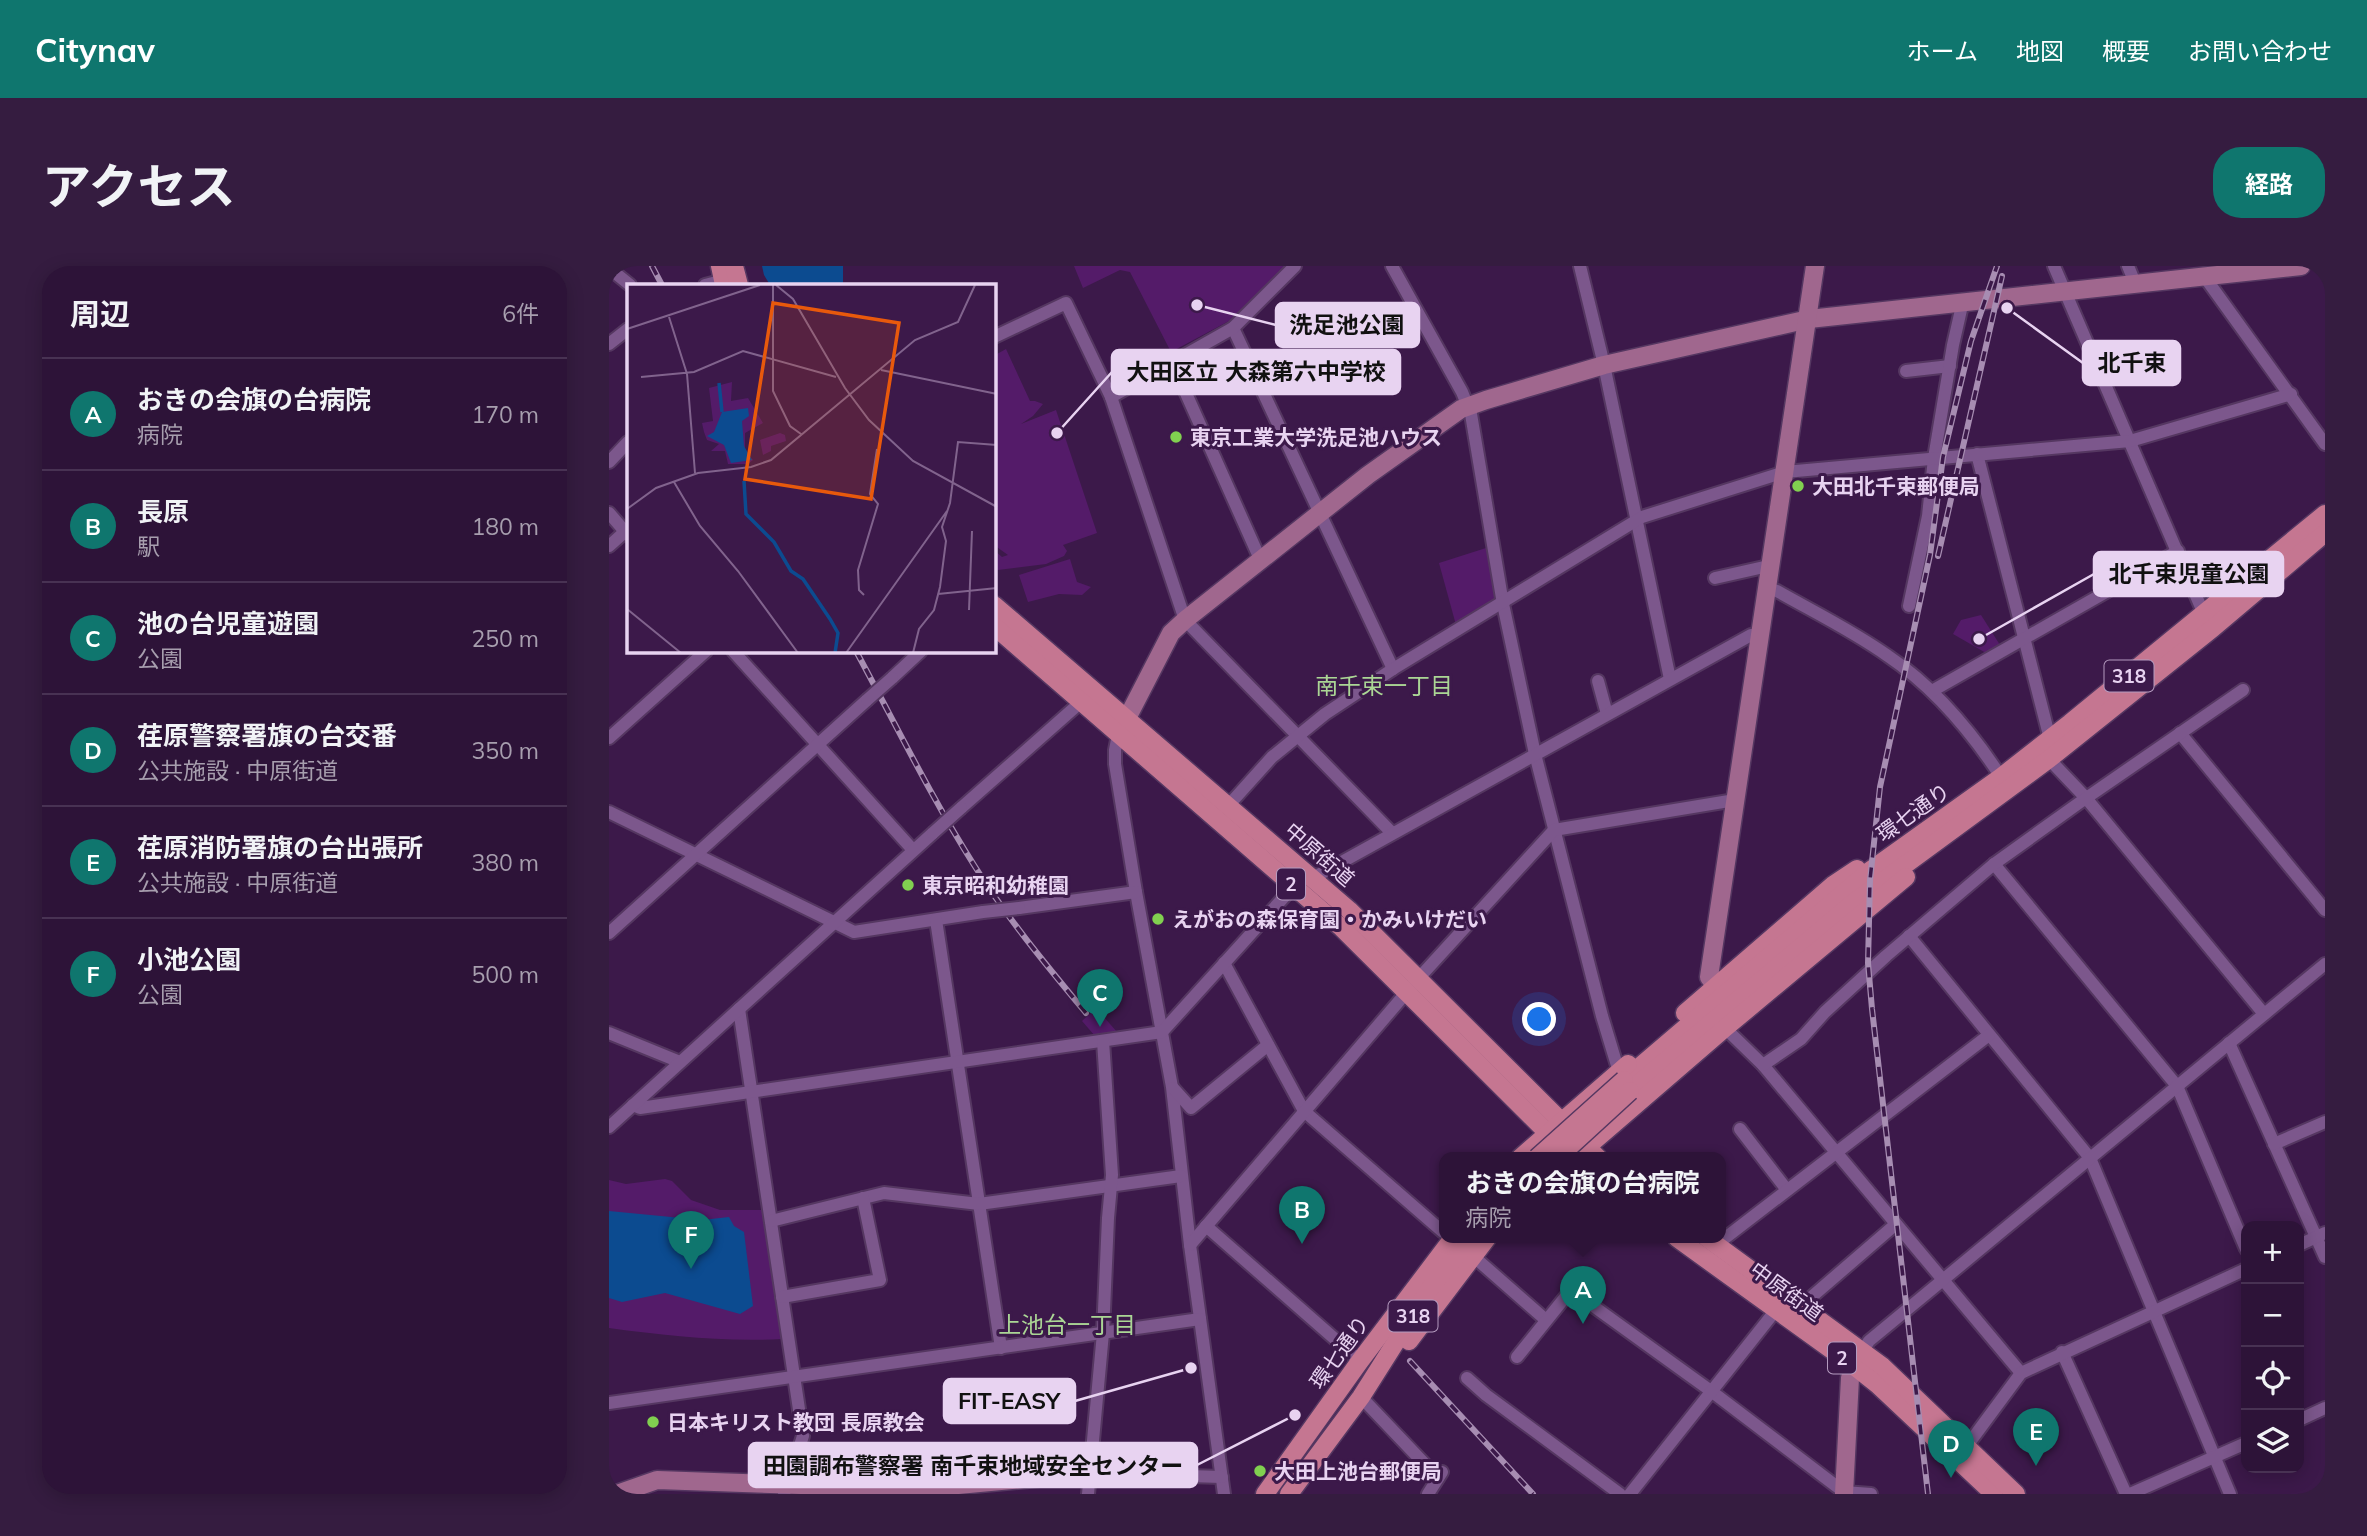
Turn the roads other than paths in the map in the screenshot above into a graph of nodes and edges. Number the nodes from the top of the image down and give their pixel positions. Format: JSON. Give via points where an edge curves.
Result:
{"nodes":[{"id":1,"x":1295,"y":266,"type":"edge"},
{"id":2,"x":1392,"y":266,"type":"edge"},
{"id":3,"x":1580,"y":266,"type":"edge"},
{"id":4,"x":1815,"y":266,"type":"edge"},
{"id":5,"x":2055,"y":266,"type":"edge"},
{"id":6,"x":2129,"y":266,"type":"edge"},
{"id":7,"x":2293,"y":266,"type":"edge"},
{"id":8,"x":609,"y":268,"type":"edge"},
{"id":9,"x":2204,"y":276,"type":"junction"},
{"id":10,"x":2135,"y":283,"type":"junction"},
{"id":11,"x":629,"y":284,"type":"edge"},
{"id":12,"x":2064,"y":290,"type":"junction"},
{"id":13,"x":1963,"y":301,"type":"junction"},
{"id":14,"x":1808,"y":319,"type":"junction"},
{"id":15,"x":1233,"y":328,"type":"junction"},
{"id":16,"x":627,"y":330,"type":"edge"},
{"id":17,"x":996,"y":336,"type":"edge"},
{"id":18,"x":609,"y":344,"type":"edge"},
{"id":19,"x":1172,"y":362,"type":"junction"},
{"id":20,"x":1604,"y":365,"type":"junction"},
{"id":21,"x":1950,"y":366,"type":"junction"},
{"id":22,"x":1906,"y":371,"type":"dead end"},
{"id":23,"x":2291,"y":394,"type":"junction"},
{"id":24,"x":1111,"y":397,"type":"junction"},
{"id":25,"x":1468,"y":407,"type":"junction"},
{"id":26,"x":2130,"y":441,"type":"junction"},
{"id":27,"x":627,"y":443,"type":"edge"},
{"id":28,"x":2325,"y":443,"type":"edge"},
{"id":29,"x":1977,"y":454,"type":"junction"},
{"id":30,"x":1934,"y":458,"type":"junction"},
{"id":31,"x":609,"y":462,"type":"edge"},
{"id":32,"x":1785,"y":472,"type":"junction"},
{"id":33,"x":1319,"y":512,"type":"junction"},
{"id":34,"x":609,"y":513,"type":"edge"},
{"id":35,"x":2325,"y":514,"type":"edge"},
{"id":36,"x":1636,"y":519,"type":"junction"},
{"id":37,"x":627,"y":532,"type":"edge"},
{"id":38,"x":2325,"y":533,"type":"edge"},
{"id":39,"x":609,"y":546,"type":"edge"},
{"id":40,"x":2178,"y":551,"type":"junction"},
{"id":41,"x":1260,"y":559,"type":"junction"},
{"id":42,"x":1770,"y":569,"type":"junction"},
{"id":43,"x":1715,"y":578,"type":"dead end"},
{"id":44,"x":1767,"y":588,"type":"junction"},
{"id":45,"x":1503,"y":604,"type":"junction"},
{"id":46,"x":1909,"y":606,"type":"dead end"},
{"id":47,"x":996,"y":607,"type":"edge"},
{"id":48,"x":1185,"y":620,"type":"junction"},
{"id":49,"x":2208,"y":621,"type":"junction"},
{"id":50,"x":996,"y":628,"type":"edge"},
{"id":51,"x":1760,"y":636,"type":"junction"},
{"id":52,"x":2023,"y":638,"type":"junction"},
{"id":53,"x":704,"y":653,"type":"edge"},
{"id":54,"x":735,"y":653,"type":"edge"},
{"id":55,"x":920,"y":653,"type":"edge"},
{"id":56,"x":1393,"y":669,"type":"junction"},
{"id":57,"x":1670,"y":679,"type":"junction"},
{"id":58,"x":1598,"y":681,"type":"dead end"},
{"id":59,"x":2243,"y":690,"type":"dead end"},
{"id":60,"x":1932,"y":691,"type":"junction"},
{"id":61,"x":1081,"y":702,"type":"junction"},
{"id":62,"x":1108,"y":704,"type":"junction"},
{"id":63,"x":1607,"y":714,"type":"junction"},
{"id":64,"x":1123,"y":727,"type":"junction"},
{"id":65,"x":2180,"y":733,"type":"junction"},
{"id":66,"x":1296,"y":737,"type":"junction"},
{"id":67,"x":609,"y":738,"type":"edge"},
{"id":68,"x":2050,"y":739,"type":"junction"},
{"id":69,"x":818,"y":745,"type":"junction"},
{"id":70,"x":1535,"y":754,"type":"junction"},
{"id":71,"x":2049,"y":759,"type":"junction"},
{"id":72,"x":2001,"y":777,"type":"junction"},
{"id":73,"x":2086,"y":798,"type":"junction"},
{"id":74,"x":1735,"y":800,"type":"junction"},
{"id":75,"x":1229,"y":806,"type":"junction"},
{"id":76,"x":609,"y":812,"type":"edge"},
{"id":77,"x":1554,"y":830,"type":"junction"},
{"id":78,"x":1927,"y":830,"type":"junction"},
{"id":79,"x":1392,"y":833,"type":"junction"},
{"id":80,"x":1947,"y":835,"type":"junction"},
{"id":81,"x":913,"y":850,"type":"junction"},
{"id":82,"x":695,"y":855,"type":"junction"},
{"id":83,"x":1994,"y":864,"type":"junction"},
{"id":84,"x":1314,"y":878,"type":"junction"},
{"id":85,"x":1294,"y":886,"type":"junction"},
{"id":86,"x":1136,"y":892,"type":"junction"},
{"id":87,"x":2325,"y":911,"type":"edge"},
{"id":88,"x":936,"y":920,"type":"junction"},
{"id":89,"x":834,"y":924,"type":"junction"},
{"id":90,"x":609,"y":933,"type":"edge"},
{"id":91,"x":1909,"y":936,"type":"junction"},
{"id":92,"x":1224,"y":963,"type":"junction"},
{"id":93,"x":2325,"y":964,"type":"edge"},
{"id":94,"x":1715,"y":985,"type":"junction"},
{"id":95,"x":1412,"y":986,"type":"junction"},
{"id":96,"x":739,"y":1009,"type":"junction"},
{"id":97,"x":2265,"y":1014,"type":"junction"},
{"id":98,"x":1725,"y":1028,"type":"junction"},
{"id":99,"x":1162,"y":1032,"type":"junction"},
{"id":100,"x":609,"y":1033,"type":"edge"},
{"id":101,"x":1989,"y":1035,"type":"junction"},
{"id":102,"x":1103,"y":1041,"type":"junction"},
{"id":103,"x":2229,"y":1043,"type":"junction"},
{"id":104,"x":1268,"y":1045,"type":"junction"},
{"id":105,"x":680,"y":1062,"type":"junction"},
{"id":106,"x":958,"y":1063,"type":"junction"},
{"id":107,"x":1763,"y":1065,"type":"junction"},
{"id":108,"x":1624,"y":1081,"type":"junction"},
{"id":109,"x":2177,"y":1086,"type":"junction"},
{"id":110,"x":1172,"y":1087,"type":"junction"},
{"id":111,"x":751,"y":1092,"type":"junction"},
{"id":112,"x":633,"y":1105,"type":"junction"},
{"id":113,"x":1304,"y":1111,"type":"junction"},
{"id":114,"x":2325,"y":1122,"type":"edge"},
{"id":115,"x":609,"y":1127,"type":"edge"},
{"id":116,"x":1554,"y":1128,"type":"junction"},
{"id":117,"x":1740,"y":1129,"type":"dead end"},
{"id":118,"x":2274,"y":1144,"type":"junction"},
{"id":119,"x":1527,"y":1152,"type":"edge"},
{"id":120,"x":1544,"y":1152,"type":"edge"},
{"id":121,"x":1562,"y":1152,"type":"edge"},
{"id":122,"x":1580,"y":1152,"type":"edge"},
{"id":123,"x":1586,"y":1152,"type":"edge"},
{"id":124,"x":1836,"y":1152,"type":"junction"},
{"id":125,"x":2090,"y":1158,"type":"junction"},
{"id":126,"x":1181,"y":1176,"type":"junction"},
{"id":127,"x":1112,"y":1186,"type":"junction"},
{"id":128,"x":1787,"y":1190,"type":"junction"},
{"id":129,"x":863,"y":1198,"type":"junction"},
{"id":130,"x":979,"y":1204,"type":"junction"},
{"id":131,"x":771,"y":1221,"type":"junction"},
{"id":132,"x":1896,"y":1224,"type":"junction"},
{"id":133,"x":1206,"y":1226,"type":"junction"},
{"id":134,"x":1439,"y":1227,"type":"edge"},
{"id":135,"x":1726,"y":1231,"type":"edge"},
{"id":136,"x":2321,"y":1235,"type":"edge"},
{"id":137,"x":2241,"y":1238,"type":"edge"},
{"id":138,"x":1439,"y":1242,"type":"edge"},
{"id":139,"x":1684,"y":1243,"type":"edge"},
{"id":140,"x":1714,"y":1243,"type":"edge"},
{"id":141,"x":2304,"y":1243,"type":"edge"},
{"id":142,"x":1190,"y":1245,"type":"junction"},
{"id":143,"x":1472,"y":1247,"type":"edge"},
{"id":144,"x":2325,"y":1257,"type":"edge"},
{"id":145,"x":2241,"y":1271,"type":"edge"},
{"id":146,"x":1943,"y":1279,"type":"junction"},
{"id":147,"x":782,"y":1297,"type":"junction"},
{"id":148,"x":1801,"y":1306,"type":"junction"},
{"id":149,"x":1776,"y":1310,"type":"junction"},
{"id":150,"x":2153,"y":1311,"type":"junction"},
{"id":151,"x":1200,"y":1319,"type":"junction"},
{"id":152,"x":1546,"y":1320,"type":"junction"},
{"id":153,"x":1103,"y":1333,"type":"junction"},
{"id":154,"x":1001,"y":1348,"type":"junction"},
{"id":155,"x":2062,"y":1352,"type":"junction"},
{"id":156,"x":1517,"y":1357,"type":"dead end"},
{"id":157,"x":1858,"y":1358,"type":"junction"},
{"id":158,"x":1360,"y":1361,"type":"junction"},
{"id":159,"x":2021,"y":1373,"type":"junction"},
{"id":160,"x":794,"y":1378,"type":"junction"},
{"id":161,"x":1467,"y":1378,"type":"dead end"},
{"id":162,"x":1711,"y":1391,"type":"junction"},
{"id":163,"x":1361,"y":1397,"type":"junction"},
{"id":164,"x":609,"y":1403,"type":"edge"},
{"id":165,"x":2325,"y":1408,"type":"edge"},
{"id":166,"x":2304,"y":1418,"type":"edge"},
{"id":167,"x":2241,"y":1445,"type":"edge"},
{"id":168,"x":1967,"y":1446,"type":"junction"},
{"id":169,"x":2214,"y":1457,"type":"junction"},
{"id":170,"x":1089,"y":1474,"type":"junction"},
{"id":171,"x":1223,"y":1477,"type":"junction"},
{"id":172,"x":786,"y":1489,"type":"edge"},
{"id":173,"x":915,"y":1492,"type":"edge"},
{"id":174,"x":1844,"y":1493,"type":"edge"},
{"id":175,"x":617,"y":1494,"type":"edge"},
{"id":176,"x":1089,"y":1494,"type":"edge"},
{"id":177,"x":1224,"y":1494,"type":"edge"},
{"id":178,"x":1265,"y":1494,"type":"edge"},
{"id":179,"x":1289,"y":1494,"type":"edge"},
{"id":180,"x":1427,"y":1494,"type":"edge"},
{"id":181,"x":1620,"y":1494,"type":"edge"},
{"id":182,"x":1630,"y":1494,"type":"edge"},
{"id":183,"x":1871,"y":1494,"type":"edge"},
{"id":184,"x":1994,"y":1494,"type":"edge"},
{"id":185,"x":2016,"y":1494,"type":"edge"},
{"id":186,"x":2128,"y":1494,"type":"edge"},
{"id":187,"x":2230,"y":1494,"type":"edge"}],
"edges":[{"from":1,"to":15,"type":"street"},
{"from":2,"to":25,"type":"street"},
{"from":3,"to":20,"type":"street"},
{"from":4,"to":14,"type":"street"},
{"from":5,"to":12,"type":"street"},
{"from":6,"to":10,"type":"street"},
{"from":7,"to":9,"type":"street"},
{"from":8,"to":11,"type":"street"},
{"from":9,"to":10,"type":"street"},
{"from":9,"to":23,"type":"street"},
{"from":10,"to":12,"type":"street"},
{"from":12,"to":13,"type":"street"},
{"from":12,"to":26,"type":"street"},
{"from":13,"to":14,"type":"street"},
{"from":13,"to":21,"type":"street"},
{"from":14,"to":20,"type":"street"},
{"from":14,"to":32,"type":"street"},
{"from":15,"to":19,"type":"street"},
{"from":15,"to":33,"type":"street"},
{"from":16,"to":18,"type":"street"},
{"from":17,"to":24,"type":"street","via":[[1066,303]]},
{"from":19,"to":24,"type":"street"},
{"from":19,"to":41,"type":"street"},
{"from":20,"to":25,"type":"street"},
{"from":20,"to":36,"type":"street"},
{"from":21,"to":22,"type":"street"},
{"from":21,"to":30,"type":"street"},
{"from":23,"to":26,"type":"street"},
{"from":23,"to":28,"type":"street"},
{"from":24,"to":48,"type":"street"},
{"from":25,"to":33,"type":"street"},
{"from":25,"to":45,"type":"street"},
{"from":26,"to":29,"type":"street"},
{"from":26,"to":40,"type":"street"},
{"from":27,"to":31,"type":"street"},
{"from":29,"to":30,"type":"street"},
{"from":29,"to":52,"type":"street"},
{"from":30,"to":32,"type":"street"},
{"from":30,"to":46,"type":"street","via":[[1928,516]]},
{"from":32,"to":36,"type":"street"},
{"from":32,"to":42,"type":"street"},
{"from":33,"to":41,"type":"street"},
{"from":33,"to":56,"type":"street"},
{"from":34,"to":37,"type":"street"},
{"from":35,"to":49,"type":"main road","name":"環七通り","number":"318"},
{"from":36,"to":45,"type":"street"},
{"from":36,"to":57,"type":"street"},
{"from":37,"to":39,"type":"street"},
{"from":38,"to":49,"type":"main road","name":"環七通り","number":"318"},
{"from":40,"to":49,"type":"street"},
{"from":40,"to":52,"type":"street"},
{"from":41,"to":48,"type":"street"},
{"from":42,"to":43,"type":"street"},
{"from":42,"to":44,"type":"street"},
{"from":44,"to":51,"type":"street"},
{"from":44,"to":60,"type":"street","via":[[1890,656]]},
{"from":45,"to":56,"type":"street"},
{"from":45,"to":70,"type":"street"},
{"from":47,"to":62,"type":"main road","name":"中原街道","number":"2"},
{"from":48,"to":64,"type":"street","via":[[1171,633]]},
{"from":48,"to":66,"type":"street"},
{"from":49,"to":68,"type":"main road","name":"環七通り","number":"318"},
{"from":49,"to":71,"type":"main road","name":"環七通り","number":"318"},
{"from":50,"to":61,"type":"main road","name":"中原街道","number":"2"},
{"from":51,"to":57,"type":"street","via":[[1751,635]]},
{"from":51,"to":74,"type":"street"},
{"from":52,"to":60,"type":"street"},
{"from":52,"to":68,"type":"street"},
{"from":53,"to":67,"type":"street"},
{"from":54,"to":69,"type":"street"},
{"from":55,"to":69,"type":"street","bridge":true},
{"from":56,"to":66,"type":"street"},
{"from":57,"to":63,"type":"street"},
{"from":58,"to":63,"type":"street"},
{"from":59,"to":65,"type":"street"},
{"from":60,"to":72,"type":"street"},
{"from":61,"to":62,"type":"street"},
{"from":61,"to":64,"type":"main road","name":"中原街道","number":"2"},
{"from":61,"to":81,"type":"street","bridge":true},
{"from":62,"to":64,"type":"main road","name":"中原街道","number":"2"},
{"from":63,"to":70,"type":"street"},
{"from":64,"to":75,"type":"main road","name":"中原街道","number":"2"},
{"from":64,"to":85,"type":"main road","name":"中原街道","number":"2"},
{"from":64,"to":86,"type":"street","via":[[1115,764]]},
{"from":65,"to":73,"type":"street"},
{"from":65,"to":87,"type":"street"},
{"from":66,"to":75,"type":"street"},
{"from":66,"to":79,"type":"street"},
{"from":68,"to":72,"type":"main road","name":"環七通り","number":"318"},
{"from":69,"to":81,"type":"street"},
{"from":69,"to":82,"type":"street"},
{"from":70,"to":77,"type":"street"},
{"from":70,"to":79,"type":"street"},
{"from":71,"to":73,"type":"street"},
{"from":71,"to":80,"type":"main road","name":"環七通り","number":"318"},
{"from":72,"to":78,"type":"main road","name":"環七通り","number":"318"},
{"from":73,"to":83,"type":"street"},
{"from":73,"to":97,"type":"street"},
{"from":74,"to":77,"type":"street"},
{"from":74,"to":94,"type":"street","via":[[1709,976]]},
{"from":75,"to":84,"type":"main road","name":"中原街道","number":"2"},
{"from":76,"to":82,"type":"street"},
{"from":77,"to":95,"type":"street"},
{"from":77,"to":108,"type":"street","via":[[1602,1016]]},
{"from":78,"to":94,"type":"main road","via":[[1898,842],[1833,885]]},
{"from":78,"to":108,"type":"main road","name":"環七通り","number":"318","via":[[1868,872]]},
{"from":79,"to":84,"type":"street"},
{"from":80,"to":98,"type":"main road","via":[[1894,888]]},
{"from":80,"to":108,"type":"main road","name":"環七通り","number":"318"},
{"from":81,"to":89,"type":"street"},
{"from":82,"to":89,"type":"street"},
{"from":82,"to":90,"type":"street"},
{"from":83,"to":91,"type":"street"},
{"from":83,"to":109,"type":"street"},
{"from":84,"to":95,"type":"main road","name":"中原街道","number":"2"},
{"from":85,"to":92,"type":"street"},
{"from":85,"to":95,"type":"main road","name":"中原街道","number":"2"},
{"from":86,"to":88,"type":"street","bridge":true},
{"from":86,"to":99,"type":"street"},
{"from":88,"to":89,"type":"street","via":[[854,932]]},
{"from":88,"to":106,"type":"street"},
{"from":89,"to":96,"type":"street"},
{"from":91,"to":101,"type":"street"},
{"from":91,"to":107,"type":"street","via":[[1801,1039]]},
{"from":92,"to":99,"type":"street"},
{"from":92,"to":104,"type":"street"},
{"from":93,"to":97,"type":"street"},
{"from":94,"to":108,"type":"main road"},
{"from":95,"to":113,"type":"street"},
{"from":95,"to":116,"type":"main road","name":"中原街道","number":"2"},
{"from":96,"to":105,"type":"street"},
{"from":96,"to":111,"type":"street"},
{"from":97,"to":103,"type":"street"},
{"from":98,"to":107,"type":"street"},
{"from":98,"to":123,"type":"main road"},
{"from":99,"to":102,"type":"street"},
{"from":99,"to":110,"type":"street"},
{"from":100,"to":105,"type":"street"},
{"from":101,"to":124,"type":"street"},
{"from":101,"to":125,"type":"street"},
{"from":102,"to":106,"type":"street"},
{"from":102,"to":127,"type":"street"},
{"from":103,"to":109,"type":"street"},
{"from":103,"to":118,"type":"street"},
{"from":104,"to":110,"type":"street","via":[[1191,1108]]},
{"from":104,"to":113,"type":"street"},
{"from":105,"to":112,"type":"street"},
{"from":106,"to":111,"type":"street"},
{"from":106,"to":130,"type":"street"},
{"from":107,"to":124,"type":"street"},
{"from":108,"to":116,"type":"main road"},
{"from":108,"to":120,"type":"main road","name":"環七通り","number":"318","bridge":true},
{"from":108,"to":121,"type":"main road","name":"環七通り","number":"318","bridge":true},
{"from":109,"to":125,"type":"street"},
{"from":109,"to":137,"type":"street"},
{"from":110,"to":126,"type":"street"},
{"from":111,"to":112,"type":"street","via":[[640,1108]]},
{"from":111,"to":131,"type":"street"},
{"from":112,"to":115,"type":"street"},
{"from":113,"to":133,"type":"street"},
{"from":113,"to":134,"type":"street"},
{"from":114,"to":118,"type":"street"},
{"from":116,"to":119,"type":"main road"},
{"from":116,"to":122,"type":"main road","name":"中原街道","number":"2"},
{"from":117,"to":128,"type":"street"},
{"from":118,"to":136,"type":"street"},
{"from":124,"to":128,"type":"street"},
{"from":124,"to":132,"type":"street"},
{"from":125,"to":146,"type":"street"},
{"from":125,"to":150,"type":"street"},
{"from":126,"to":127,"type":"street"},
{"from":126,"to":142,"type":"street"},
{"from":127,"to":130,"type":"street"},
{"from":127,"to":153,"type":"street"},
{"from":128,"to":135,"type":"street"},
{"from":129,"to":130,"type":"street","via":[[884,1193]]},
{"from":129,"to":131,"type":"street"},
{"from":129,"to":147,"type":"street","via":[[880,1280]]},
{"from":130,"to":154,"type":"street"},
{"from":131,"to":147,"type":"street"},
{"from":132,"to":146,"type":"street"},
{"from":132,"to":148,"type":"street"},
{"from":133,"to":142,"type":"street"},
{"from":133,"to":158,"type":"street"},
{"from":136,"to":141,"type":"street"},
{"from":136,"to":144,"type":"street"},
{"from":138,"to":158,"type":"main road","name":"環七通り","via":[[1422,1258],[1368,1336]]},
{"from":139,"to":149,"type":"main road","name":"中原街道","number":"2"},
{"from":140,"to":148,"type":"main road","name":"中原街道","number":"2"},
{"from":142,"to":151,"type":"street"},
{"from":143,"to":152,"type":"street"},
{"from":143,"to":163,"type":"main road","name":"環七通り","number":"318","via":[[1430,1288]]},
{"from":145,"to":150,"type":"street"},
{"from":146,"to":157,"type":"street","via":[[1869,1341]]},
{"from":146,"to":159,"type":"street"},
{"from":147,"to":160,"type":"street"},
{"from":148,"to":157,"type":"main road","name":"中原街道","number":"2"},
{"from":149,"to":157,"type":"main road","name":"中原街道","number":"2"},
{"from":149,"to":162,"type":"street"},
{"from":150,"to":155,"type":"street"},
{"from":150,"to":169,"type":"street"},
{"from":151,"to":153,"type":"street"},
{"from":151,"to":171,"type":"street"},
{"from":152,"to":156,"type":"street"},
{"from":152,"to":162,"type":"street","via":[[1571,1290]]},
{"from":153,"to":154,"type":"street"},
{"from":153,"to":170,"type":"street"},
{"from":154,"to":160,"type":"street"},
{"from":155,"to":159,"type":"street"},
{"from":155,"to":186,"type":"street"},
{"from":157,"to":168,"type":"main road","name":"中原街道","number":"2","via":[[1900,1381]]},
{"from":157,"to":174,"type":"street","via":[[1850,1378]]},
{"from":157,"to":184,"type":"main road","name":"中原街道","number":"2","via":[[1878,1385]]},
{"from":158,"to":178,"type":"main road","name":"環七通り"},
{"from":159,"to":168,"type":"street"},
{"from":160,"to":164,"type":"street"},
{"from":160,"to":172,"type":"street","via":[[803,1436]]},
{"from":161,"to":181,"type":"street"},
{"from":162,"to":174,"type":"street"},
{"from":162,"to":182,"type":"street"},
{"from":163,"to":179,"type":"main road","name":"環七通り","number":"318"},
{"from":163,"to":180,"type":"street","via":[[1440,1475]]},
{"from":165,"to":166,"type":"street"},
{"from":167,"to":169,"type":"street"},
{"from":168,"to":185,"type":"main road","name":"中原街道","number":"2"},
{"from":169,"to":186,"type":"street"},
{"from":169,"to":187,"type":"street"},
{"from":170,"to":171,"type":"street"},
{"from":170,"to":173,"type":"street"},
{"from":170,"to":176,"type":"street"},
{"from":171,"to":177,"type":"street"},
{"from":172,"to":173,"type":"street"},
{"from":172,"to":175,"type":"street","via":[[657,1480]]},
{"from":174,"to":183,"type":"street"}]}
